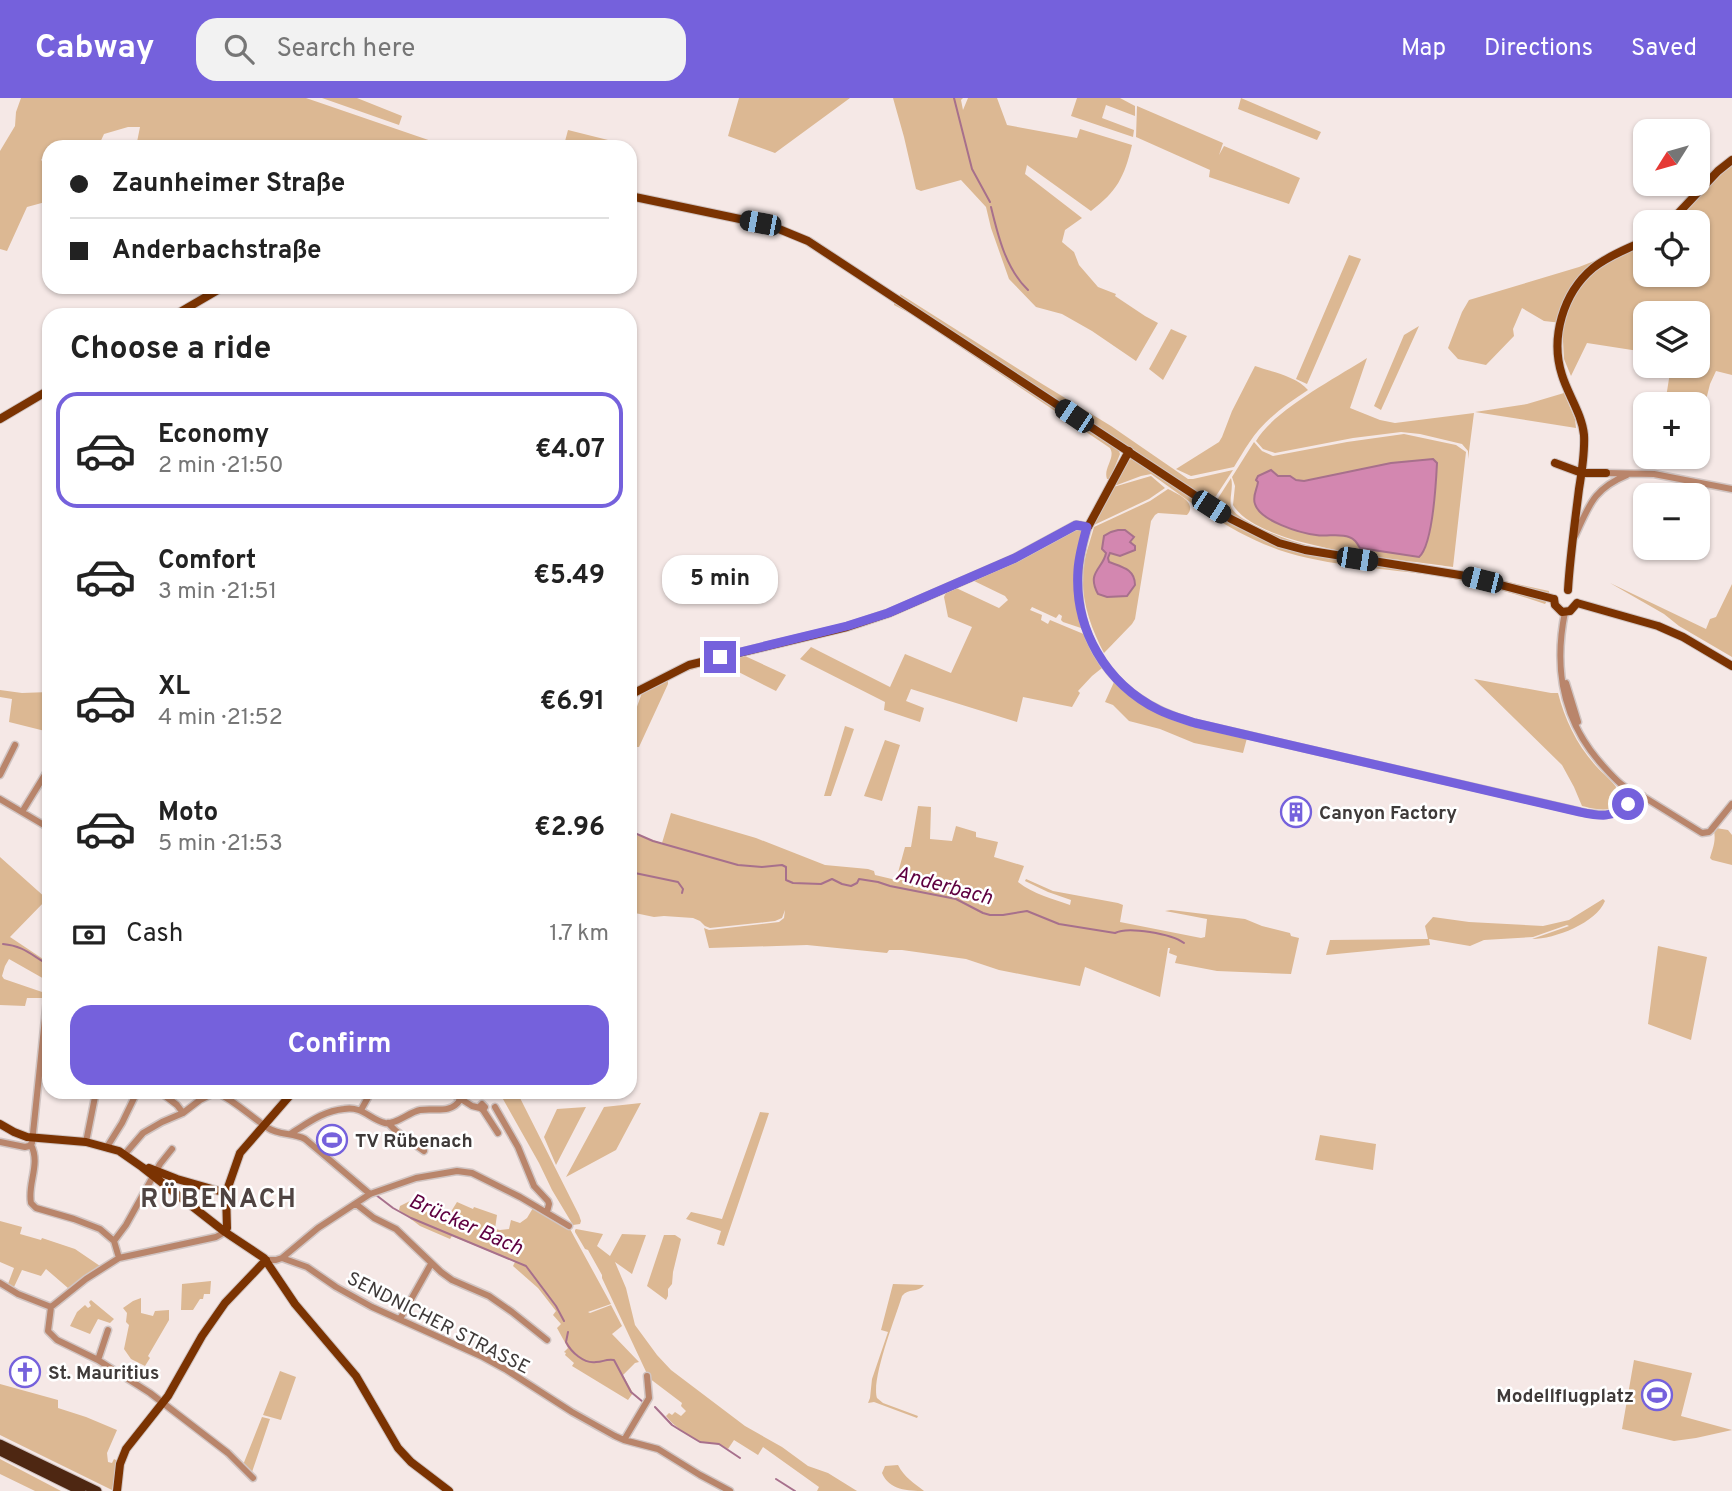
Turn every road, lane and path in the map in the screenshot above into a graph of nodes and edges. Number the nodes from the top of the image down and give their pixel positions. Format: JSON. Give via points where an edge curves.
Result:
{"nodes":[{"id":1,"x":1732,"y":160,"type":"edge"},
{"id":2,"x":637,"y":197,"type":"edge"},
{"id":3,"x":1681,"y":210,"type":"edge"},
{"id":4,"x":1633,"y":246,"type":"edge"},
{"id":5,"x":211,"y":294,"type":"edge"},
{"id":6,"x":188,"y":308,"type":"edge"},
{"id":7,"x":42,"y":394,"type":"edge"},
{"id":8,"x":0,"y":419,"type":"edge"},
{"id":9,"x":1129,"y":451,"type":"junction"},
{"id":10,"x":1582,"y":469,"type":"junction"},
{"id":11,"x":1606,"y":473,"type":"joint"},
{"id":12,"x":1630,"y":474,"type":"junction"},
{"id":13,"x":1732,"y":489,"type":"edge"},
{"id":14,"x":1087,"y":527,"type":"junction"},
{"id":15,"x":1573,"y":541,"type":"junction"},
{"id":16,"x":1568,"y":590,"type":"junction"},
{"id":17,"x":1554,"y":599,"type":"junction"},
{"id":18,"x":1577,"y":603,"type":"junction"},
{"id":19,"x":1565,"y":612,"type":"junction"},
{"id":20,"x":1561,"y":650,"type":"junction"},
{"id":21,"x":1732,"y":666,"type":"edge"},
{"id":22,"x":637,"y":691,"type":"edge"},
{"id":23,"x":16,"y":745,"type":"dead end"},
{"id":24,"x":0,"y":775,"type":"edge"},
{"id":25,"x":42,"y":779,"type":"edge"},
{"id":26,"x":1621,"y":783,"type":"junction"},
{"id":27,"x":1641,"y":795,"type":"junction"},
{"id":28,"x":0,"y":799,"type":"edge"},
{"id":29,"x":1732,"y":804,"type":"edge"},
{"id":30,"x":1621,"y":811,"type":"junction"},
{"id":31,"x":22,"y":812,"type":"junction"},
{"id":32,"x":42,"y":824,"type":"edge"},
{"id":33,"x":42,"y":1073,"type":"edge"},
{"id":34,"x":95,"y":1099,"type":"edge"},
{"id":35,"x":134,"y":1099,"type":"edge"},
{"id":36,"x":169,"y":1099,"type":"edge"},
{"id":37,"x":202,"y":1099,"type":"edge"},
{"id":38,"x":227,"y":1099,"type":"edge"},
{"id":39,"x":287,"y":1099,"type":"edge"},
{"id":40,"x":367,"y":1099,"type":"edge"},
{"id":41,"x":460,"y":1100,"type":"joint"},
{"id":42,"x":495,"y":1107,"type":"dead end"},
{"id":43,"x":361,"y":1110,"type":"junction"},
{"id":44,"x":183,"y":1114,"type":"junction"},
{"id":45,"x":388,"y":1123,"type":"junction"},
{"id":46,"x":0,"y":1124,"type":"edge"},
{"id":47,"x":265,"y":1125,"type":"junction"},
{"id":48,"x":498,"y":1133,"type":"dead end"},
{"id":49,"x":290,"y":1134,"type":"junction"},
{"id":50,"x":0,"y":1142,"type":"edge"},
{"id":51,"x":32,"y":1142,"type":"junction"},
{"id":52,"x":86,"y":1142,"type":"junction"},
{"id":53,"x":107,"y":1147,"type":"junction"},
{"id":54,"x":172,"y":1149,"type":"dead end"},
{"id":55,"x":424,"y":1152,"type":"dead end"},
{"id":56,"x":125,"y":1154,"type":"junction"},
{"id":57,"x":155,"y":1174,"type":"junction"},
{"id":58,"x":226,"y":1193,"type":"junction"},
{"id":59,"x":370,"y":1194,"type":"junction"},
{"id":60,"x":356,"y":1204,"type":"junction"},
{"id":61,"x":547,"y":1212,"type":"junction"},
{"id":62,"x":569,"y":1226,"type":"dead end"},
{"id":63,"x":225,"y":1232,"type":"junction"},
{"id":64,"x":114,"y":1241,"type":"junction"},
{"id":65,"x":119,"y":1258,"type":"junction"},
{"id":66,"x":282,"y":1258,"type":"junction"},
{"id":67,"x":266,"y":1260,"type":"junction"},
{"id":68,"x":431,"y":1264,"type":"junction"},
{"id":69,"x":0,"y":1283,"type":"edge"},
{"id":70,"x":51,"y":1307,"type":"junction"},
{"id":71,"x":400,"y":1319,"type":"junction"},
{"id":72,"x":108,"y":1330,"type":"dead end"},
{"id":73,"x":547,"y":1340,"type":"dead end"},
{"id":74,"x":98,"y":1360,"type":"junction"},
{"id":75,"x":647,"y":1376,"type":"dead end"},
{"id":76,"x":163,"y":1404,"type":"junction"},
{"id":77,"x":624,"y":1440,"type":"junction"},
{"id":78,"x":0,"y":1444,"type":"edge"},
{"id":79,"x":0,"y":1451,"type":"edge"},
{"id":80,"x":253,"y":1478,"type":"dead end"},
{"id":81,"x":81,"y":1491,"type":"edge"},
{"id":82,"x":97,"y":1491,"type":"edge"},
{"id":83,"x":117,"y":1491,"type":"edge"},
{"id":84,"x":449,"y":1491,"type":"edge"},
{"id":85,"x":730,"y":1491,"type":"edge"}],
"edges":[{"from":1,"to":3,"type":"main road"},
{"from":2,"to":9,"type":"main road","via":[[760,223],[808,241]]},
{"from":4,"to":10,"type":"main road","via":[[1588,274],[1573,292],[1560,325],[1562,374],[1583,427]]},
{"from":5,"to":6,"type":"main road"},
{"from":7,"to":8,"type":"main road"},
{"from":9,"to":14,"type":"main road"},
{"from":9,"to":17,"type":"main road","via":[[1231,519],[1279,543],[1466,576]]},
{"from":10,"to":11,"type":"main road"},
{"from":10,"to":15,"type":"main road"},
{"from":11,"to":12,"type":"street"},
{"from":12,"to":13,"type":"street"},
{"from":12,"to":15,"type":"street","via":[[1599,491]]},
{"from":14,"to":22,"type":"main road","via":[[1076,525],[1015,558],[888,613],[689,665]]},
{"from":14,"to":30,"type":"street","via":[[1078,581],[1090,638],[1116,679],[1155,708],[1195,723],[1580,812],[1605,815]]},
{"from":15,"to":16,"type":"main road"},
{"from":16,"to":17,"type":"main road","via":[[1559,591]]},
{"from":16,"to":18,"type":"main road"},
{"from":17,"to":19,"type":"main road","via":[[1557,608]]},
{"from":18,"to":19,"type":"main road"},
{"from":18,"to":21,"type":"main road","via":[[1658,626]]},
{"from":19,"to":20,"type":"street"},
{"from":20,"to":26,"type":"street","via":[[1562,682],[1574,723],[1592,754]]},
{"from":20,"to":27,"type":"street","via":[[1568,693],[1584,734],[1604,761]]},
{"from":23,"to":24,"type":"street"},
{"from":25,"to":31,"type":"street"},
{"from":26,"to":27,"type":"street"},
{"from":26,"to":30,"type":"street","via":[[1626,796]]},
{"from":27,"to":29,"type":"street","via":[[1704,833]]},
{"from":27,"to":30,"type":"street"},
{"from":28,"to":31,"type":"street"},
{"from":31,"to":32,"type":"street"},
{"from":33,"to":51,"type":"street"},
{"from":34,"to":52,"type":"street"},
{"from":35,"to":53,"type":"street"},
{"from":36,"to":44,"type":"street"},
{"from":37,"to":44,"type":"street"},
{"from":38,"to":47,"type":"street"},
{"from":39,"to":47,"type":"main road"},
{"from":40,"to":43,"type":"street"},
{"from":41,"to":45,"type":"street","via":[[454,1107],[417,1110]]},
{"from":41,"to":48,"type":"street","via":[[481,1109]]},
{"from":42,"to":61,"type":"street","via":[[534,1186],[548,1201]]},
{"from":43,"to":45,"type":"street"},
{"from":43,"to":49,"type":"street","via":[[326,1113]]},
{"from":44,"to":56,"type":"street","via":[[143,1133]]},
{"from":45,"to":55,"type":"street"},
{"from":46,"to":51,"type":"main road"},
{"from":47,"to":49,"type":"street"},
{"from":47,"to":58,"type":"main road","via":[[243,1150]]},
{"from":49,"to":59,"type":"street","via":[[312,1144]]},
{"from":50,"to":51,"type":"street","via":[[25,1147]]},
{"from":51,"to":52,"type":"main road"},
{"from":51,"to":64,"type":"street","via":[[31,1203],[94,1227]]},
{"from":52,"to":53,"type":"main road"},
{"from":53,"to":56,"type":"main road"},
{"from":54,"to":57,"type":"street"},
{"from":56,"to":57,"type":"main road"},
{"from":57,"to":58,"type":"main road"},
{"from":57,"to":63,"type":"main road"},
{"from":57,"to":64,"type":"street"},
{"from":58,"to":63,"type":"main road"},
{"from":59,"to":60,"type":"street"},
{"from":59,"to":61,"type":"street","via":[[416,1178],[457,1171],[472,1173]]},
{"from":60,"to":66,"type":"street"},
{"from":60,"to":68,"type":"street","via":[[396,1229]]},
{"from":61,"to":62,"type":"street"},
{"from":63,"to":65,"type":"street"},
{"from":63,"to":67,"type":"main road"},
{"from":64,"to":65,"type":"street"},
{"from":65,"to":70,"type":"street"},
{"from":66,"to":67,"type":"street"},
{"from":66,"to":71,"type":"street","name":"SENDNICHER STRASSE"},
{"from":67,"to":76,"type":"main road","via":[[232,1294]]},
{"from":67,"to":84,"type":"main road","via":[[295,1304],[356,1376],[398,1448]]},
{"from":68,"to":71,"type":"street"},
{"from":68,"to":73,"type":"street","via":[[452,1280],[489,1296]]},
{"from":69,"to":70,"type":"street"},
{"from":70,"to":74,"type":"street","via":[[49,1334]]},
{"from":71,"to":77,"type":"street","name":"SENDNICHER STRASSE","via":[[505,1369]]},
{"from":72,"to":74,"type":"street"},
{"from":74,"to":76,"type":"street"},
{"from":75,"to":77,"type":"street","via":[[649,1398]]},
{"from":76,"to":80,"type":"street","via":[[228,1452]]},
{"from":76,"to":83,"type":"main road","via":[[126,1449]]},
{"from":77,"to":85,"type":"street","name":"SENDNICHER STRASSE","via":[[658,1449]]},
{"from":78,"to":82,"type":"highway"},
{"from":79,"to":81,"type":"highway"}]}
